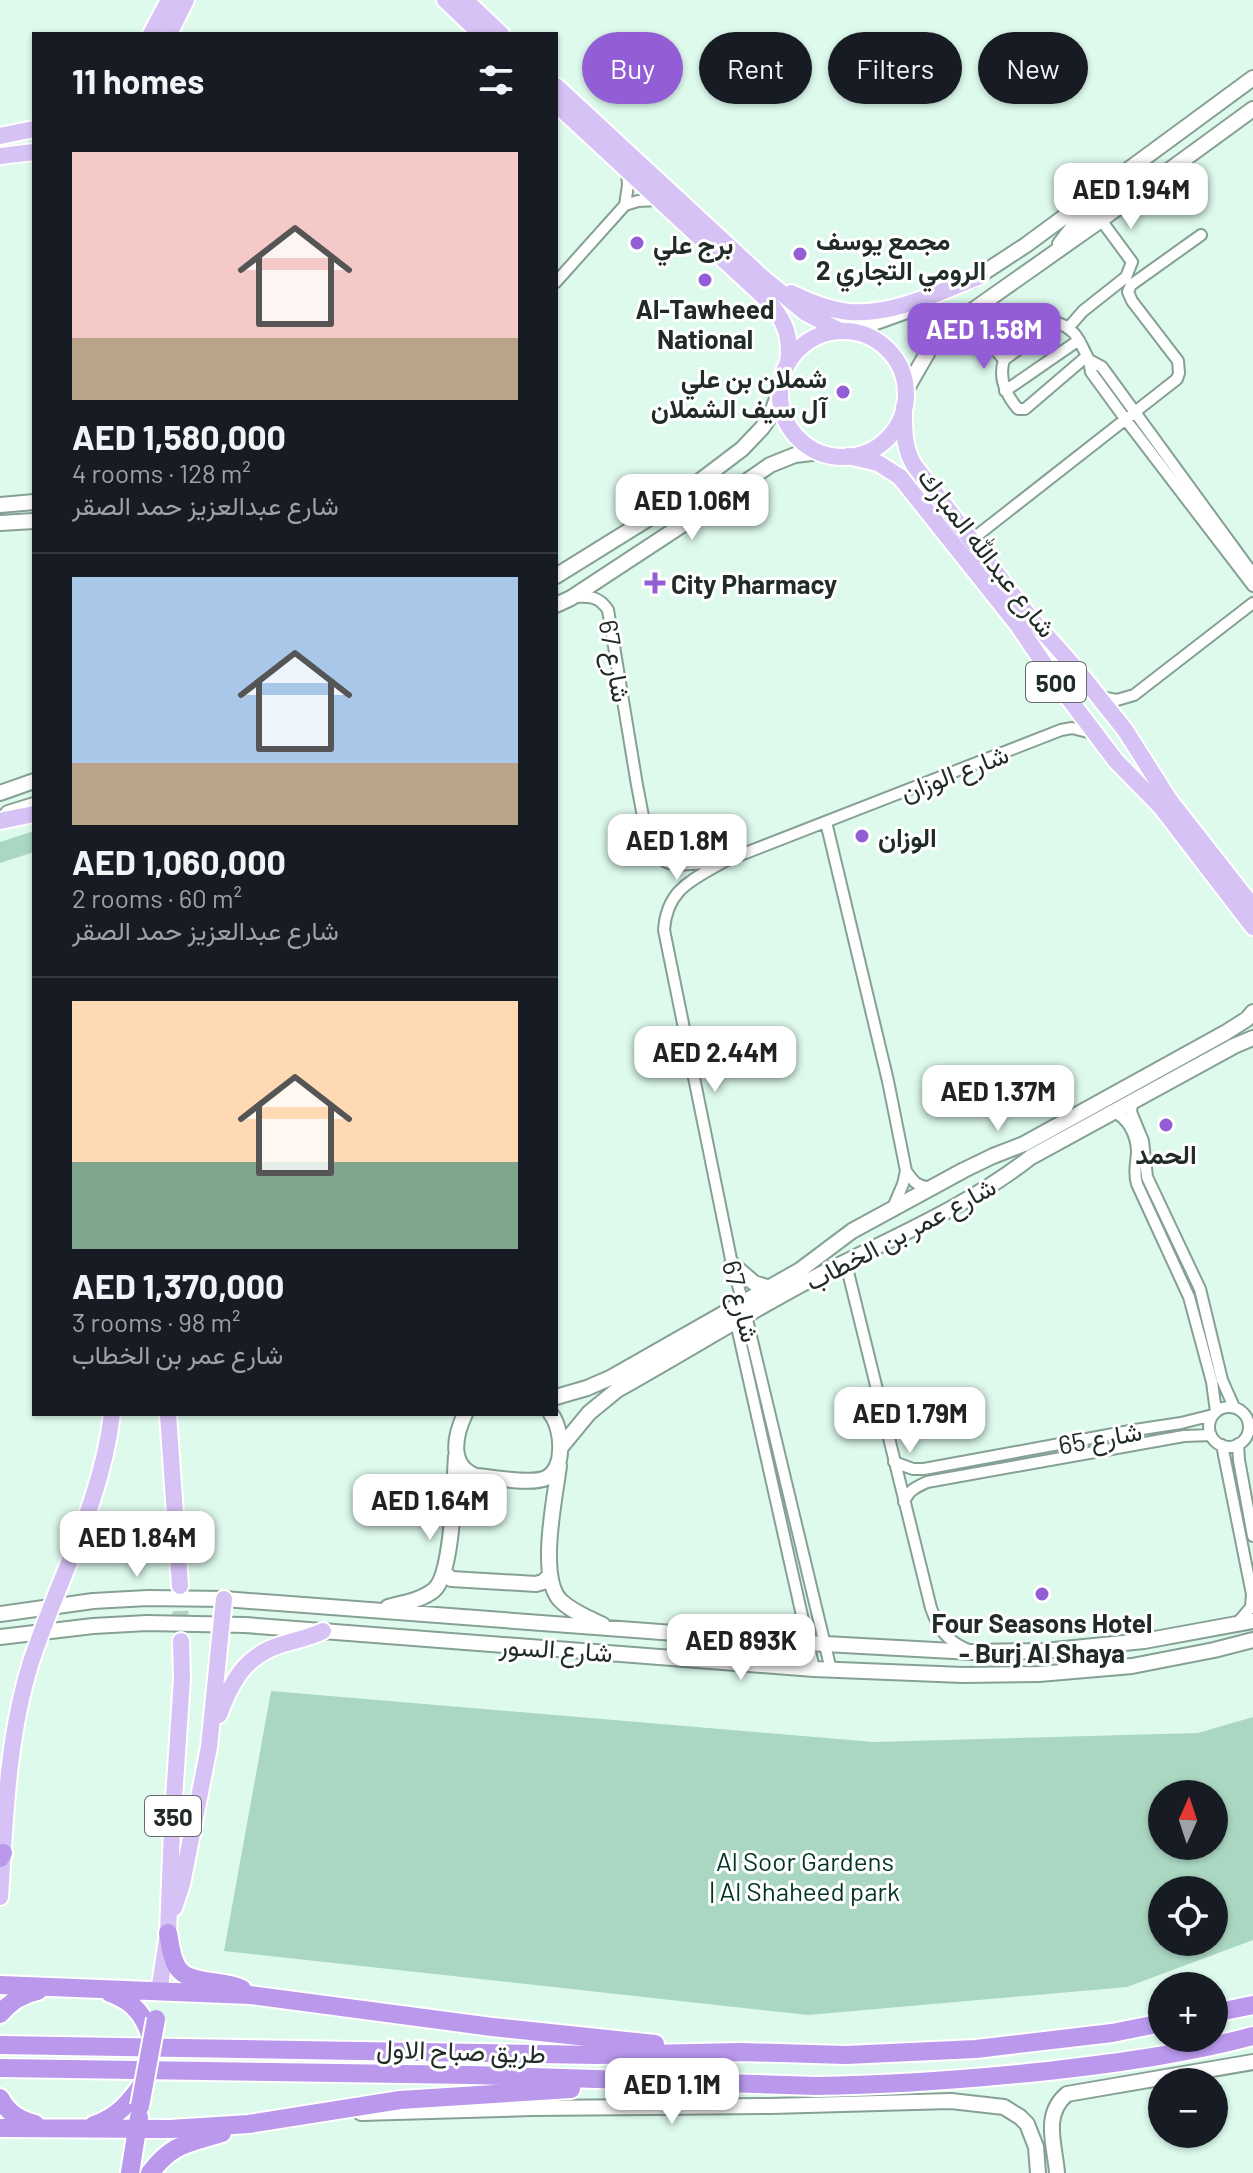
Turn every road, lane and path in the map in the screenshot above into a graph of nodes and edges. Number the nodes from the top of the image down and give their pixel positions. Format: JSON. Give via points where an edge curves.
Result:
{"nodes":[{"id":1,"x":169,"y":0,"type":"edge"},
{"id":2,"x":186,"y":0,"type":"edge"},
{"id":3,"x":445,"y":0,"type":"edge"},
{"id":4,"x":465,"y":0,"type":"edge"},
{"id":5,"x":152,"y":32,"type":"edge"},
{"id":6,"x":170,"y":32,"type":"edge"},
{"id":7,"x":479,"y":32,"type":"edge"},
{"id":8,"x":499,"y":32,"type":"edge"},
{"id":9,"x":1253,"y":78,"type":"edge"},
{"id":10,"x":558,"y":88,"type":"edge"},
{"id":11,"x":558,"y":106,"type":"edge"},
{"id":12,"x":1253,"y":109,"type":"edge"},
{"id":13,"x":32,"y":129,"type":"edge"},
{"id":14,"x":0,"y":136,"type":"edge"},
{"id":15,"x":32,"y":155,"type":"edge"},
{"id":16,"x":6,"y":156,"type":"edge"},
{"id":17,"x":627,"y":170,"type":"junction"},
{"id":18,"x":1115,"y":178,"type":"junction"},
{"id":19,"x":659,"y":200,"type":"junction"},
{"id":20,"x":625,"y":205,"type":"junction"},
{"id":21,"x":1101,"y":220,"type":"junction"},
{"id":22,"x":1201,"y":235,"type":"dead end"},
{"id":23,"x":1056,"y":252,"type":"junction"},
{"id":24,"x":980,"y":276,"type":"junction"},
{"id":25,"x":763,"y":278,"type":"junction"},
{"id":26,"x":558,"y":280,"type":"edge"},
{"id":27,"x":965,"y":314,"type":"junction"},
{"id":28,"x":1069,"y":327,"type":"junction"},
{"id":29,"x":846,"y":331,"type":"junction"},
{"id":30,"x":1079,"y":340,"type":"junction"},
{"id":31,"x":1088,"y":358,"type":"junction"},
{"id":32,"x":1004,"y":360,"type":"junction"},
{"id":33,"x":788,"y":363,"type":"junction"},
{"id":34,"x":780,"y":390,"type":"junction"},
{"id":35,"x":1005,"y":391,"type":"junction"},
{"id":36,"x":905,"y":399,"type":"junction"},
{"id":37,"x":1130,"y":417,"type":"junction"},
{"id":38,"x":820,"y":452,"type":"junction"},
{"id":39,"x":848,"y":456,"type":"junction"},
{"id":40,"x":32,"y":502,"type":"edge"},
{"id":41,"x":0,"y":505,"type":"edge"},
{"id":42,"x":32,"y":521,"type":"edge"},
{"id":43,"x":0,"y":523,"type":"edge"},
{"id":44,"x":970,"y":541,"type":"junction"},
{"id":45,"x":1253,"y":574,"type":"edge"},
{"id":46,"x":558,"y":575,"type":"edge"},
{"id":47,"x":1253,"y":586,"type":"edge"},
{"id":48,"x":571,"y":598,"type":"junction"},
{"id":49,"x":1253,"y":603,"type":"edge"},
{"id":50,"x":558,"y":604,"type":"edge"},
{"id":51,"x":1067,"y":658,"type":"junction"},
{"id":52,"x":1049,"y":671,"type":"junction"},
{"id":53,"x":1134,"y":695,"type":"junction"},
{"id":54,"x":1100,"y":696,"type":"junction"},
{"id":55,"x":1125,"y":730,"type":"junction"},
{"id":56,"x":1096,"y":734,"type":"junction"},
{"id":57,"x":1142,"y":753,"type":"junction"},
{"id":58,"x":1122,"y":768,"type":"junction"},
{"id":59,"x":32,"y":782,"type":"edge"},
{"id":60,"x":18,"y":787,"type":"junction"},
{"id":61,"x":0,"y":793,"type":"edge"},
{"id":62,"x":32,"y":806,"type":"edge"},
{"id":63,"x":0,"y":810,"type":"edge"},
{"id":64,"x":32,"y":814,"type":"edge"},
{"id":65,"x":0,"y":818,"type":"edge"},
{"id":66,"x":826,"y":822,"type":"junction"},
{"id":67,"x":652,"y":846,"type":"joint"},
{"id":68,"x":725,"y":861,"type":"junction"},
{"id":69,"x":1253,"y":907,"type":"edge"},
{"id":70,"x":1253,"y":927,"type":"edge"},
{"id":71,"x":664,"y":930,"type":"joint"},
{"id":72,"x":1253,"y":1012,"type":"edge"},
{"id":73,"x":1253,"y":1038,"type":"edge"},
{"id":74,"x":1132,"y":1102,"type":"junction"},
{"id":75,"x":1113,"y":1112,"type":"junction"},
{"id":76,"x":964,"y":1170,"type":"junction"},
{"id":77,"x":906,"y":1171,"type":"junction"},
{"id":78,"x":935,"y":1187,"type":"junction"},
{"id":79,"x":979,"y":1193,"type":"junction"},
{"id":80,"x":892,"y":1210,"type":"junction"},
{"id":81,"x":852,"y":1231,"type":"junction"},
{"id":82,"x":867,"y":1252,"type":"junction"},
{"id":83,"x":732,"y":1264,"type":"junction"},
{"id":84,"x":846,"y":1264,"type":"junction"},
{"id":85,"x":770,"y":1288,"type":"junction"},
{"id":86,"x":740,"y":1313,"type":"junction"},
{"id":87,"x":577,"y":1392,"type":"junction"},
{"id":88,"x":558,"y":1397,"type":"edge"},
{"id":89,"x":1243,"y":1410,"type":"edge"},
{"id":90,"x":589,"y":1413,"type":"junction"},
{"id":91,"x":1214,"y":1414,"type":"junction"},
{"id":92,"x":112,"y":1416,"type":"edge"},
{"id":93,"x":168,"y":1416,"type":"edge"},
{"id":94,"x":464,"y":1416,"type":"edge"},
{"id":95,"x":553,"y":1416,"type":"edge"},
{"id":96,"x":1251,"y":1428,"type":"edge"},
{"id":97,"x":1211,"y":1435,"type":"junction"},
{"id":98,"x":1238,"y":1444,"type":"junction"},
{"id":99,"x":1222,"y":1445,"type":"junction"},
{"id":100,"x":560,"y":1454,"type":"junction"},
{"id":101,"x":456,"y":1456,"type":"junction"},
{"id":102,"x":894,"y":1462,"type":"junction"},
{"id":103,"x":904,"y":1502,"type":"junction"},
{"id":104,"x":1253,"y":1536,"type":"edge"},
{"id":105,"x":444,"y":1572,"type":"junction"},
{"id":106,"x":549,"y":1576,"type":"junction"},
{"id":107,"x":180,"y":1586,"type":"tunnel mouth"},
{"id":108,"x":224,"y":1599,"type":"junction"},
{"id":109,"x":53,"y":1606,"type":"junction"},
{"id":110,"x":376,"y":1611,"type":"junction"},
{"id":111,"x":0,"y":1614,"type":"edge"},
{"id":112,"x":1253,"y":1621,"type":"edge"},
{"id":113,"x":222,"y":1624,"type":"junction"},
{"id":114,"x":1236,"y":1625,"type":"junction"},
{"id":115,"x":611,"y":1628,"type":"junction"},
{"id":116,"x":43,"y":1631,"type":"junction"},
{"id":117,"x":323,"y":1631,"type":"junction"},
{"id":118,"x":0,"y":1637,"type":"edge"},
{"id":119,"x":1253,"y":1640,"type":"edge"},
{"id":120,"x":181,"y":1641,"type":"tunnel mouth"},
{"id":121,"x":807,"y":1643,"type":"junction"},
{"id":122,"x":825,"y":1644,"type":"junction"},
{"id":123,"x":971,"y":1652,"type":"junction"},
{"id":124,"x":814,"y":1669,"type":"junction"},
{"id":125,"x":831,"y":1670,"type":"junction"},
{"id":126,"x":209,"y":1747,"type":"junction"},
{"id":127,"x":0,"y":1748,"type":"edge"},
{"id":128,"x":5,"y":1801,"type":"junction"},
{"id":129,"x":1,"y":1856,"type":"edge"},
{"id":130,"x":0,"y":1897,"type":"edge"},
{"id":131,"x":168,"y":1924,"type":"junction"},
{"id":132,"x":0,"y":1985,"type":"edge"},
{"id":133,"x":56,"y":1988,"type":"junction"},
{"id":134,"x":88,"y":1989,"type":"junction"},
{"id":135,"x":159,"y":1992,"type":"junction"},
{"id":136,"x":250,"y":1995,"type":"junction"},
{"id":137,"x":1253,"y":2005,"type":"edge"},
{"id":138,"x":1228,"y":2010,"type":"edge"},
{"id":139,"x":1,"y":2013,"type":"edge"},
{"id":140,"x":151,"y":2020,"type":"junction"},
{"id":141,"x":1148,"y":2026,"type":"edge"},
{"id":142,"x":1253,"y":2038,"type":"edge"},
{"id":143,"x":0,"y":2045,"type":"edge"},
{"id":144,"x":741,"y":2052,"type":"junction"},
{"id":145,"x":1253,"y":2062,"type":"edge"},
{"id":146,"x":0,"y":2068,"type":"edge"},
{"id":147,"x":678,"y":2083,"type":"junction"},
{"id":148,"x":0,"y":2098,"type":"edge"},
{"id":149,"x":134,"y":2105,"type":"junction"},
{"id":150,"x":301,"y":2114,"type":"junction"},
{"id":151,"x":249,"y":2124,"type":"junction"},
{"id":152,"x":79,"y":2127,"type":"junction"},
{"id":153,"x":0,"y":2128,"type":"edge"},
{"id":154,"x":46,"y":2128,"type":"junction"},
{"id":155,"x":138,"y":2129,"type":"junction"},
{"id":156,"x":1038,"y":2166,"type":"edge"},
{"id":157,"x":1057,"y":2166,"type":"edge"},
{"id":158,"x":130,"y":2173,"type":"edge"},
{"id":159,"x":150,"y":2173,"type":"edge"}],
"edges":[{"from":1,"to":5,"type":"main road"},
{"from":2,"to":6,"type":"main road"},
{"from":3,"to":7,"type":"main road"},
{"from":4,"to":8,"type":"main road"},
{"from":9,"to":18,"type":"main road"},
{"from":10,"to":25,"type":"main road"},
{"from":11,"to":17,"type":"main road"},
{"from":12,"to":21,"type":"main road"},
{"from":13,"to":14,"type":"main road"},
{"from":15,"to":16,"type":"main road"},
{"from":17,"to":19,"type":"main road"},
{"from":17,"to":20,"type":"street"},
{"from":18,"to":23,"type":"main road","via":[[1117,190],[1077,222]]},
{"from":18,"to":24,"type":"main road"},
{"from":19,"to":20,"type":"street"},
{"from":19,"to":33,"type":"main road","via":[[777,311],[789,336]]},
{"from":20,"to":26,"type":"street"},
{"from":21,"to":23,"type":"main road"},
{"from":21,"to":28,"type":"street","via":[[1132,262],[1126,277]]},
{"from":22,"to":37,"type":"street","via":[[1128,292],[1180,367],[1173,384]]},
{"from":23,"to":27,"type":"main road"},
{"from":24,"to":25,"type":"main road","via":[[907,303],[856,312],[813,303]]},
{"from":24,"to":29,"type":"main road","via":[[915,310]]},
{"from":25,"to":29,"type":"main road","via":[[806,313]]},
{"from":27,"to":32,"type":"street"},
{"from":27,"to":36,"type":"main road","via":[[929,350]]},
{"from":28,"to":30,"type":"street"},
{"from":28,"to":32,"type":"street","via":[[1055,322]]},
{"from":29,"to":33,"type":"main road","via":[[813,338]]},
{"from":29,"to":36,"type":"main road","via":[[876,340],[890,352],[902,373]]},
{"from":30,"to":31,"type":"street"},
{"from":30,"to":35,"type":"street"},
{"from":31,"to":35,"type":"street","via":[[1023,410]]},
{"from":31,"to":37,"type":"street","via":[[1102,367]]},
{"from":32,"to":35,"type":"street"},
{"from":33,"to":34,"type":"main road"},
{"from":34,"to":38,"type":"main road","via":[[781,408],[792,431]]},
{"from":34,"to":46,"type":"main road","via":[[771,415],[742,449],[659,512]]},
{"from":36,"to":39,"type":"main road","via":[[897,425],[881,443]]},
{"from":36,"to":44,"type":"main road","name":"شارع عبدالله المبارك","number":"500","via":[[910,458]]},
{"from":37,"to":44,"type":"street"},
{"from":37,"to":45,"type":"street"},
{"from":37,"to":47,"type":"street"},
{"from":38,"to":39,"type":"main road"},
{"from":38,"to":48,"type":"main road","via":[[770,465]]},
{"from":39,"to":52,"type":"main road","name":"شارع عبدالله المبارك","number":"500","via":[[878,463],[900,477]]},
{"from":40,"to":41,"type":"main road"},
{"from":42,"to":43,"type":"main road"},
{"from":44,"to":51,"type":"main road","name":"شارع عبدالله المبارك","number":"500"},
{"from":48,"to":50,"type":"main road"},
{"from":48,"to":67,"type":"street","name":"شارع 67","via":[[594,597],[608,610]]},
{"from":49,"to":53,"type":"street"},
{"from":51,"to":52,"type":"main road","via":[[1054,659]]},
{"from":51,"to":54,"type":"main road","name":"شارع عبدالله المبارك","number":"500"},
{"from":52,"to":56,"type":"main road","name":"شارع عبدالله المبارك","number":"500"},
{"from":53,"to":54,"type":"street","via":[[1117,700]]},
{"from":53,"to":55,"type":"street","via":[[1124,710]]},
{"from":54,"to":55,"type":"main road","name":"شارع عبدالله المبارك","number":"500"},
{"from":55,"to":57,"type":"main road","name":"شارع عبدالله المبارك","number":"500"},
{"from":56,"to":58,"type":"main road","name":"شارع عبدالله المبارك","number":"500"},
{"from":56,"to":66,"type":"street","name":"شارع الوزان","via":[[1061,730]]},
{"from":57,"to":58,"type":"main road","via":[[1138,765]]},
{"from":57,"to":69,"type":"main road","name":"شارع عبدالله المبارك","number":"500","via":[[1170,801]]},
{"from":58,"to":70,"type":"main road","name":"شارع عبدالله المبارك","number":"500","via":[[1161,807]]},
{"from":59,"to":60,"type":"main road"},
{"from":60,"to":61,"type":"main road"},
{"from":60,"to":63,"type":"main road","via":[[17,803]]},
{"from":62,"to":65,"type":"main road"},
{"from":64,"to":65,"type":"main road"},
{"from":66,"to":68,"type":"street","name":"شارع الوزان"},
{"from":66,"to":77,"type":"street"},
{"from":67,"to":68,"type":"street","name":"شارع الوزان","via":[[676,865]]},
{"from":68,"to":71,"type":"street","name":"شارع الوزان","via":[[682,886],[665,912]]},
{"from":71,"to":83,"type":"street","name":"شارع 67"},
{"from":72,"to":76,"type":"main road","name":"شارع عمر بن الخطاب","via":[[1060,1125]]},
{"from":73,"to":74,"type":"main road","name":"شارع عمر بن الخطاب"},
{"from":74,"to":75,"type":"main road","name":"شارع عمر بن الخطاب"},
{"from":74,"to":89,"type":"street","via":[[1147,1177],[1200,1289],[1222,1380]]},
{"from":75,"to":79,"type":"main road","name":"شارع عمر بن الخطاب"},
{"from":75,"to":91,"type":"street","via":[[1123,1116],[1133,1136],[1137,1184],[1186,1288],[1212,1382]]},
{"from":76,"to":78,"type":"main road","name":"شارع عمر بن الخطاب"},
{"from":76,"to":79,"type":"main road","via":[[980,1176]]},
{"from":77,"to":78,"type":"street","via":[[919,1186]]},
{"from":77,"to":80,"type":"street"},
{"from":78,"to":80,"type":"main road","name":"شارع عمر بن الخطاب"},
{"from":79,"to":82,"type":"main road","name":"شارع عمر بن الخطاب"},
{"from":80,"to":81,"type":"main road","name":"شارع عمر بن الخطاب"},
{"from":81,"to":82,"type":"main road","via":[[852,1247]]},
{"from":81,"to":85,"type":"main road","name":"شارع عمر بن الخطاب"},
{"from":82,"to":84,"type":"main road","name":"شارع عمر بن الخطاب"},
{"from":83,"to":85,"type":"main road","via":[[754,1283]]},
{"from":83,"to":86,"type":"street","name":"شارع 67"},
{"from":84,"to":86,"type":"main road","name":"شارع عمر بن الخطاب"},
{"from":84,"to":102,"type":"street"},
{"from":85,"to":86,"type":"main road","name":"شارع عمر بن الخطاب"},
{"from":86,"to":87,"type":"main road","name":"شارع عمر بن الخطاب"},
{"from":86,"to":90,"type":"main road","name":"شارع عمر بن الخطاب"},
{"from":86,"to":121,"type":"street","name":"شارع 67"},
{"from":86,"to":122,"type":"street","name":"شارع 67"},
{"from":87,"to":88,"type":"main road","name":"شارع عمر بن الخطاب"},
{"from":87,"to":90,"type":"main road","via":[[579,1405]]},
{"from":89,"to":91,"type":"street","via":[[1225,1407]]},
{"from":89,"to":96,"type":"street"},
{"from":90,"to":100,"type":"main road","name":"شارع عمر بن الخطاب"},
{"from":91,"to":97,"type":"street"},
{"from":91,"to":102,"type":"street","name":"شارع 65","via":[[924,1469]]},
{"from":92,"to":109,"type":"main road","via":[[98,1483]]},
{"from":93,"to":107,"type":"main road"},
{"from":94,"to":101,"type":"main road"},
{"from":95,"to":100,"type":"main road"},
{"from":96,"to":98,"type":"street"},
{"from":97,"to":99,"type":"street"},
{"from":97,"to":103,"type":"street","name":"شارع 65","via":[[927,1482],[915,1487]]},
{"from":98,"to":99,"type":"street"},
{"from":98,"to":104,"type":"street"},
{"from":99,"to":114,"type":"street","via":[[1252,1594],[1251,1607]]},
{"from":100,"to":101,"type":"main road","via":[[553,1472],[533,1480],[476,1476]]},
{"from":100,"to":106,"type":"main road"},
{"from":101,"to":105,"type":"main road"},
{"from":102,"to":103,"type":"street"},
{"from":103,"to":123,"type":"street","via":[[936,1621],[953,1643]]},
{"from":105,"to":106,"type":"main road","via":[[451,1579],[536,1584]]},
{"from":105,"to":110,"type":"main road","via":[[436,1589]]},
{"from":106,"to":115,"type":"main road","via":[[559,1599]]},
{"from":108,"to":109,"type":"main road","name":"شارع السور","via":[[148,1598]]},
{"from":108,"to":110,"type":"main road","name":"شارع السور"},
{"from":108,"to":113,"type":"main road"},
{"from":109,"to":111,"type":"main road","name":"شارع السور"},
{"from":109,"to":116,"type":"main road"},
{"from":110,"to":115,"type":"main road","name":"شارع السور"},
{"from":112,"to":114,"type":"main road","name":"شارع السور"},
{"from":113,"to":116,"type":"main road","name":"شارع السور"},
{"from":113,"to":117,"type":"main road","name":"شارع السور"},
{"from":113,"to":126,"type":"main road"},
{"from":114,"to":123,"type":"main road","name":"شارع السور","via":[[1072,1649]]},
{"from":115,"to":121,"type":"main road","name":"شارع السور"},
{"from":116,"to":118,"type":"main road","name":"شارع السور"},
{"from":116,"to":128,"type":"main road","via":[[17,1721]]},
{"from":117,"to":124,"type":"main road","name":"شارع السور"},
{"from":117,"to":126,"type":"main road","via":[[264,1651],[245,1664],[231,1686]]},
{"from":119,"to":125,"type":"main road","name":"شارع السور","via":[[1132,1666],[1039,1674]]},
{"from":120,"to":131,"type":"main road","number":"350"},
{"from":121,"to":122,"type":"main road","name":"شارع السور"},
{"from":121,"to":124,"type":"street","name":"شارع 67"},
{"from":122,"to":123,"type":"main road","name":"شارع السور"},
{"from":122,"to":125,"type":"street","name":"شارع 67"},
{"from":124,"to":125,"type":"main road","name":"شارع السور"},
{"from":126,"to":131,"type":"main road","via":[[182,1884]]},
{"from":127,"to":128,"type":"main road"},
{"from":128,"to":129,"type":"main road"},
{"from":129,"to":130,"type":"main road"},
{"from":131,"to":135,"type":"main road","number":"350"},
{"from":131,"to":136,"type":"highway","via":[[174,1962],[182,1973],[227,1983]]},
{"from":132,"to":133,"type":"highway"},
{"from":133,"to":134,"type":"highway"},
{"from":133,"to":139,"type":"highway","via":[[21,1996]]},
{"from":134,"to":135,"type":"highway"},
{"from":134,"to":140,"type":"highway","via":[[122,1997]]},
{"from":135,"to":136,"type":"highway"},
{"from":135,"to":140,"type":"highway","number":"350"},
{"from":136,"to":144,"type":"highway"},
{"from":137,"to":138,"type":"highway"},
{"from":140,"to":149,"type":"highway","bridge":true,"via":[[152,2042]]},
{"from":141,"to":144,"type":"highway","name":"طريق صباح الاول","via":[[976,2049],[846,2055]]},
{"from":142,"to":147,"type":"highway","name":"طريق صباح الاول","via":[[1102,2065],[921,2083]]},
{"from":143,"to":144,"type":"highway","name":"طريق صباح الاول","via":[[597,2055]]},
{"from":145,"to":157,"type":"main road","via":[[1071,2092],[1052,2117]]},
{"from":146,"to":147,"type":"highway","name":"طريق صباح الاول"},
{"from":147,"to":150,"type":"highway","via":[[400,2100]]},
{"from":148,"to":154,"type":"highway","via":[[23,2121]]},
{"from":149,"to":152,"type":"highway","via":[[108,2120]]},
{"from":149,"to":155,"type":"highway"},
{"from":150,"to":151,"type":"highway"},
{"from":150,"to":156,"type":"main road","via":[[951,2101],[1012,2111],[1027,2124]]},
{"from":151,"to":155,"type":"highway"},
{"from":151,"to":159,"type":"highway","via":[[179,2146]]},
{"from":152,"to":154,"type":"highway"},
{"from":152,"to":155,"type":"highway"},
{"from":153,"to":154,"type":"highway"},
{"from":155,"to":158,"type":"highway"},
{"from":156,"to":157,"type":"main road","via":[[1039,2155],[1047,2151]]}]}
